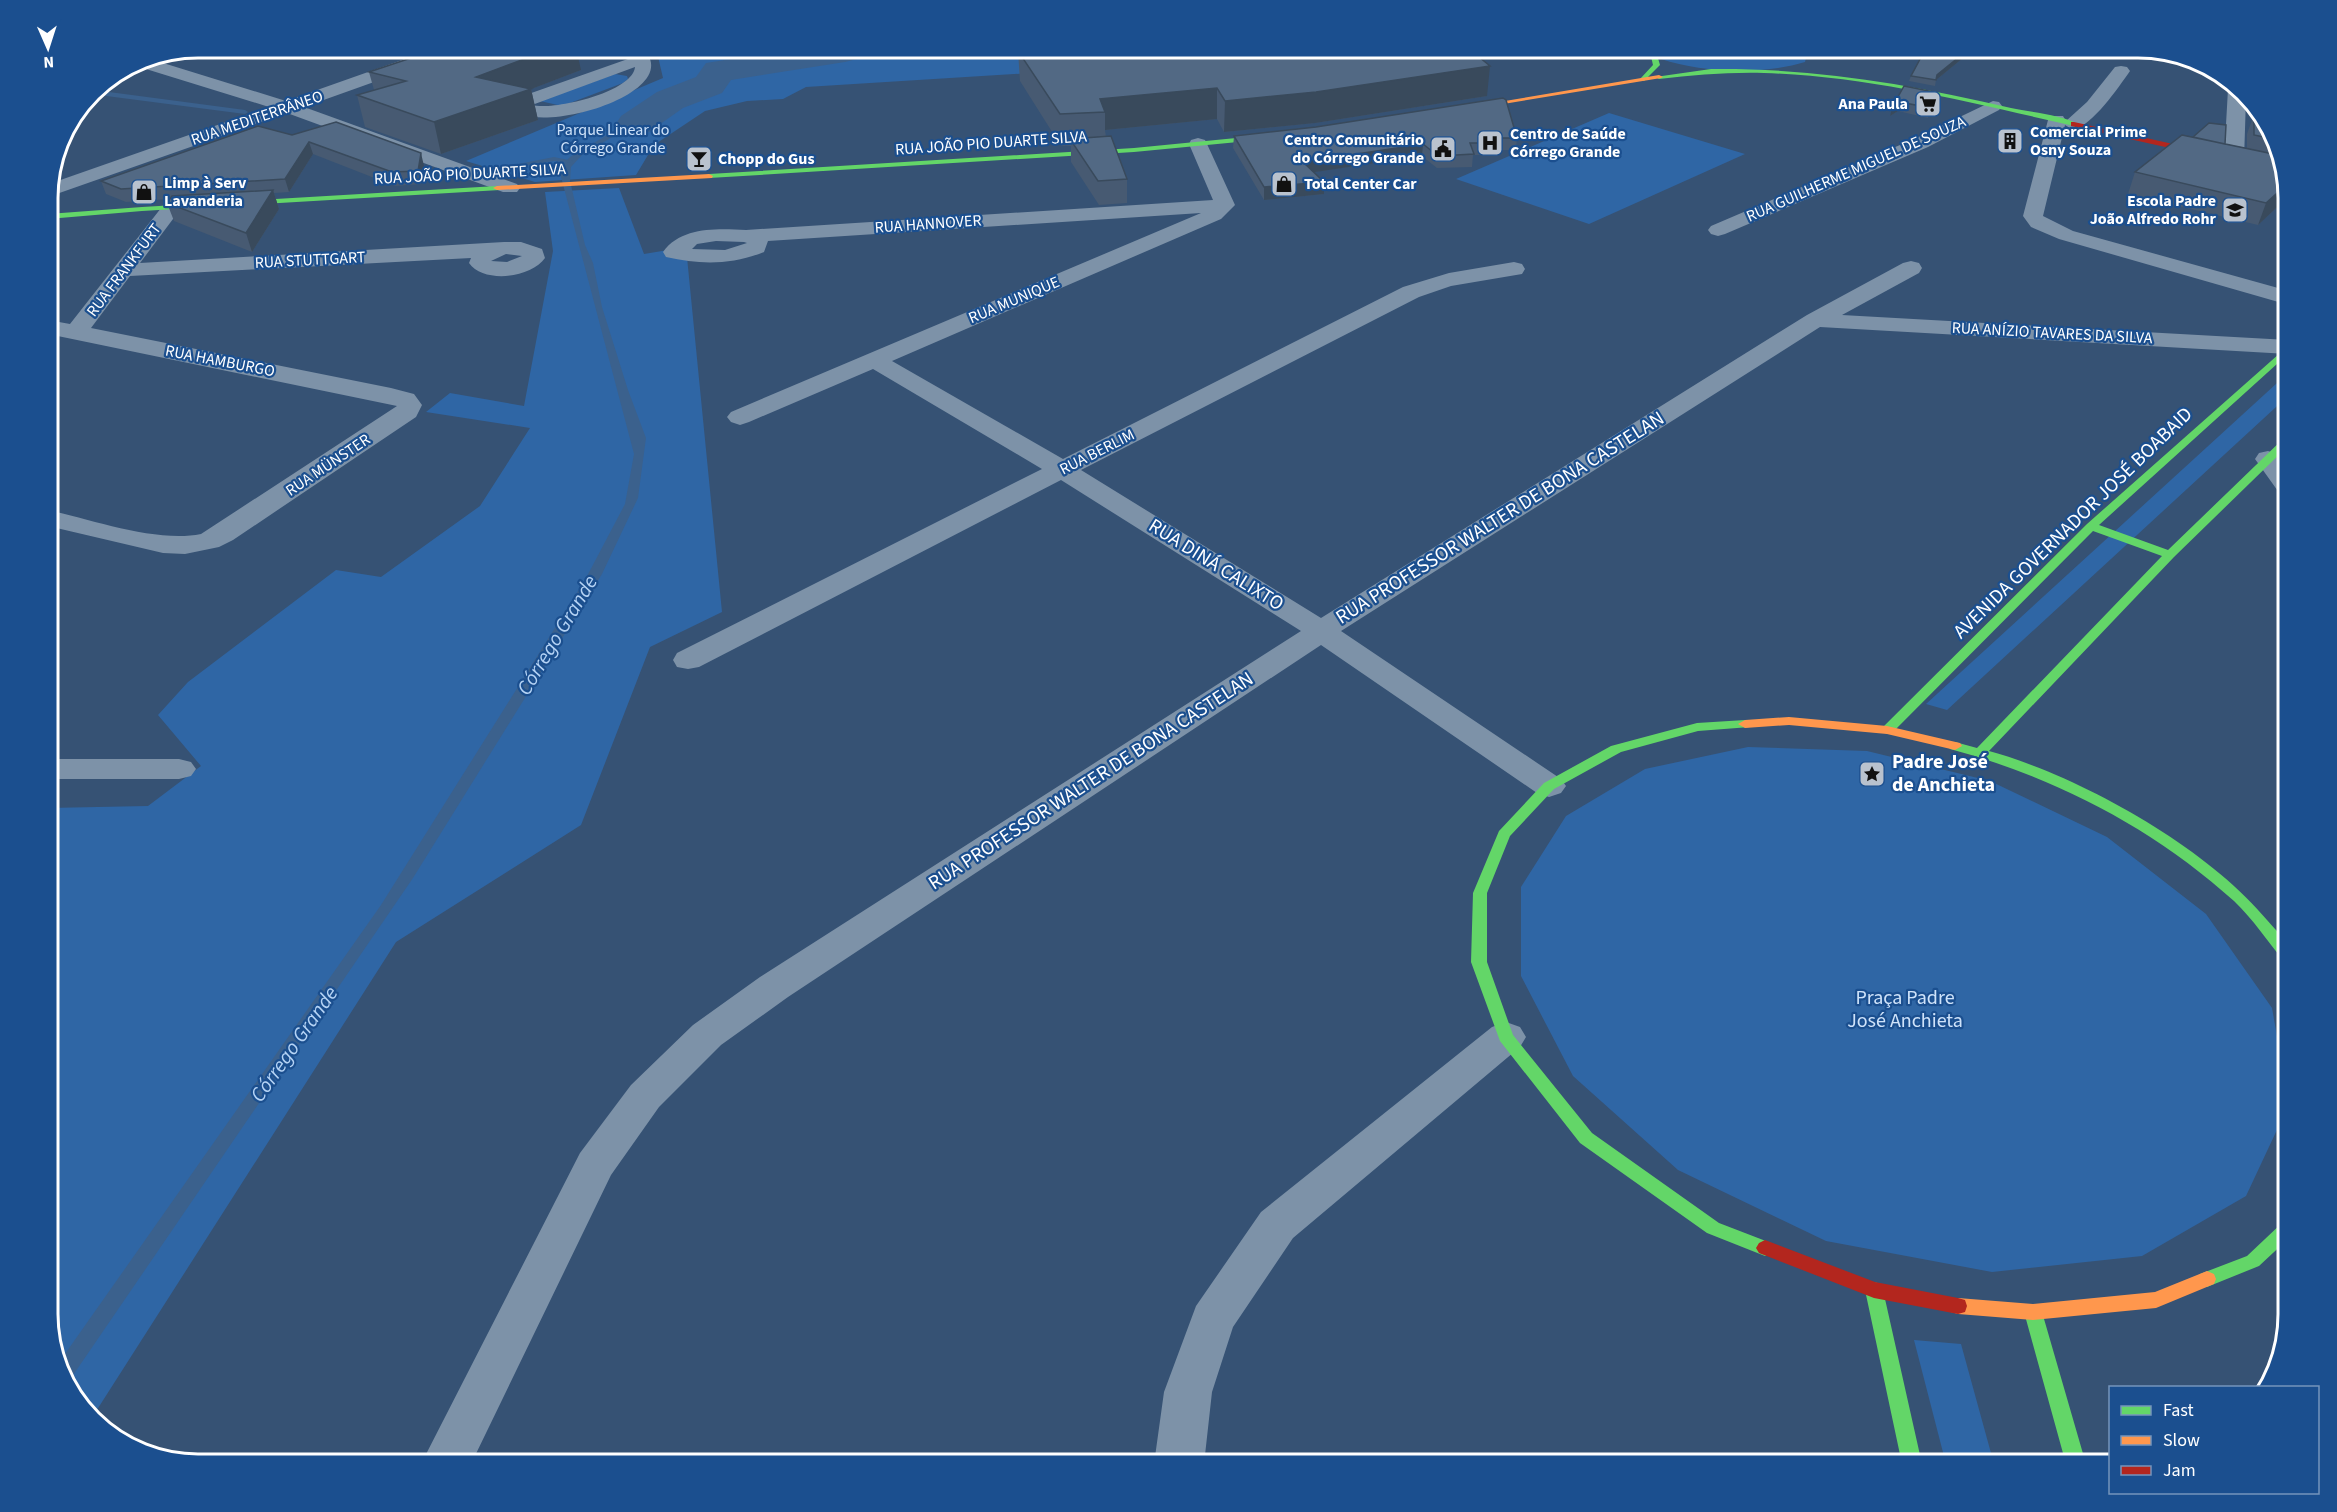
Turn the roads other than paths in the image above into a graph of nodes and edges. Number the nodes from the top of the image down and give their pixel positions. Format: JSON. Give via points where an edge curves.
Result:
{"nodes":[{"id":1,"x":425,"y":58,"type":"edge"},
{"id":2,"x":630,"y":58,"type":"edge"},
{"id":3,"x":641,"y":58,"type":"edge"},
{"id":4,"x":1655,"y":58,"type":"edge"},
{"id":5,"x":1659,"y":58,"type":"edge"},
{"id":6,"x":1814,"y":58,"type":"edge"},
{"id":7,"x":154,"y":66,"type":"edge"},
{"id":8,"x":1857,"y":66,"type":"dead end"},
{"id":9,"x":2121,"y":70,"type":"dead end"},
{"id":10,"x":1703,"y":71,"type":"junction"},
{"id":11,"x":1783,"y":71,"type":"junction"},
{"id":12,"x":1644,"y":79,"type":"junction"},
{"id":13,"x":1885,"y":83,"type":"junction"},
{"id":14,"x":2237,"y":99,"type":"edge"},
{"id":15,"x":1993,"y":106,"type":"junction"},
{"id":16,"x":288,"y":108,"type":"junction"},
{"id":17,"x":1443,"y":112,"type":"edge"},
{"id":18,"x":2065,"y":122,"type":"junction"},
{"id":19,"x":1294,"y":134,"type":"edge"},
{"id":20,"x":1198,"y":144,"type":"junction"},
{"id":21,"x":2234,"y":160,"type":"junction"},
{"id":22,"x":2276,"y":170,"type":"edge"},
{"id":23,"x":510,"y":188,"type":"junction"},
{"id":24,"x":59,"y":190,"type":"edge"},
{"id":25,"x":1224,"y":205,"type":"junction"},
{"id":26,"x":172,"y":207,"type":"junction"},
{"id":27,"x":1111,"y":212,"type":"junction"},
{"id":28,"x":59,"y":216,"type":"edge"},
{"id":29,"x":1718,"y":230,"type":"dead end"},
{"id":30,"x":746,"y":236,"type":"dead end"},
{"id":31,"x":1160,"y":238,"type":"junction"},
{"id":32,"x":495,"y":250,"type":"dead end"},
{"id":33,"x":1911,"y":268,"type":"dead end"},
{"id":34,"x":1514,"y":269,"type":"dead end"},
{"id":35,"x":124,"y":270,"type":"junction"},
{"id":36,"x":2278,"y":295,"type":"edge"},
{"id":37,"x":1815,"y":320,"type":"junction"},
{"id":38,"x":59,"y":329,"type":"edge"},
{"id":39,"x":76,"y":333,"type":"junction"},
{"id":40,"x":2278,"y":346,"type":"edge"},
{"id":41,"x":2278,"y":357,"type":"edge"},
{"id":42,"x":874,"y":360,"type":"junction"},
{"id":43,"x":391,"y":394,"type":"joint"},
{"id":44,"x":740,"y":417,"type":"dead end"},
{"id":45,"x":2278,"y":449,"type":"edge"},
{"id":46,"x":2268,"y":459,"type":"junction"},
{"id":47,"x":1061,"y":470,"type":"junction"},
{"id":48,"x":2278,"y":473,"type":"edge"},
{"id":49,"x":59,"y":521,"type":"edge"},
{"id":50,"x":2091,"y":526,"type":"junction"},
{"id":51,"x":2170,"y":555,"type":"junction"},
{"id":52,"x":1321,"y":632,"type":"junction"},
{"id":53,"x":688,"y":660,"type":"dead end"},
{"id":54,"x":1887,"y":730,"type":"junction"},
{"id":55,"x":1981,"y":752,"type":"junction"},
{"id":56,"x":59,"y":769,"type":"edge"},
{"id":57,"x":179,"y":770,"type":"dead end"},
{"id":58,"x":1549,"y":786,"type":"junction"},
{"id":59,"x":2278,"y":944,"type":"edge"},
{"id":60,"x":1506,"y":1037,"type":"junction"},
{"id":61,"x":2278,"y":1237,"type":"edge"},
{"id":62,"x":1875,"y":1290,"type":"junction"},
{"id":63,"x":2033,"y":1312,"type":"junction"},
{"id":64,"x":451,"y":1454,"type":"edge"},
{"id":65,"x":1180,"y":1454,"type":"edge"},
{"id":66,"x":1910,"y":1454,"type":"edge"},
{"id":67,"x":2073,"y":1454,"type":"edge"}],
"edges":[{"from":1,"to":16,"type":"street","name":"RUA MEDITERRÂNEO"},
{"from":2,"to":3,"type":"street","via":[[526,101],[520,107],[531,113],[554,114],[621,90],[641,79],[644,72]]},
{"from":4,"to":12,"type":"street","via":[[1657,65]]},
{"from":5,"to":10,"type":"street","via":[[1668,65]]},
{"from":6,"to":11,"type":"street","via":[[1802,68]]},
{"from":7,"to":16,"type":"street"},
{"from":8,"to":13,"type":"street"},
{"from":9,"to":18,"type":"street","via":[[2092,106]]},
{"from":10,"to":11,"type":"street"},
{"from":10,"to":12,"type":"street"},
{"from":11,"to":13,"type":"street"},
{"from":12,"to":17,"type":"street"},
{"from":13,"to":15,"type":"street"},
{"from":14,"to":21,"type":"street"},
{"from":15,"to":18,"type":"street"},
{"from":15,"to":29,"type":"street","name":"RUA GUILHERME MIGUEL DE SOUZA","via":[[1921,143]]},
{"from":16,"to":23,"type":"street"},
{"from":16,"to":24,"type":"street","name":"RUA MEDITERRÂNEO"},
{"from":18,"to":21,"type":"street"},
{"from":18,"to":36,"type":"street","via":[[2033,216],[2038,223],[2066,235]]},
{"from":19,"to":20,"type":"street","name":"RUA JOÃO PIO DUARTE SILVA"},
{"from":20,"to":23,"type":"street","name":"RUA JOÃO PIO DUARTE SILVA"},
{"from":20,"to":25,"type":"street"},
{"from":21,"to":22,"type":"street"},
{"from":23,"to":26,"type":"street","name":"RUA JOÃO PIO DUARTE SILVA"},
{"from":25,"to":27,"type":"street","name":"RUA HANNOVER"},
{"from":25,"to":31,"type":"street","name":"RUA MUNIQUE","via":[[1214,215]]},
{"from":26,"to":28,"type":"street","name":"RUA JOÃO PIO DUARTE SILVA"},
{"from":26,"to":35,"type":"street","name":"RUA FRANKFURT"},
{"from":27,"to":30,"type":"street","name":"RUA HANNOVER"},
{"from":27,"to":31,"type":"street"},
{"from":31,"to":42,"type":"street","name":"RUA MUNIQUE"},
{"from":32,"to":35,"type":"street","name":"RUA STUTTGART"},
{"from":33,"to":37,"type":"street","name":"RUA PROFESSOR WALTER DE BONA CASTELAN"},
{"from":34,"to":47,"type":"street","name":"RUA BERLIM","via":[[1428,284]]},
{"from":35,"to":39,"type":"street","name":"RUA FRANKFURT"},
{"from":37,"to":40,"type":"street","name":"RUA ANÍZIO TAVARES DA SILVA"},
{"from":37,"to":52,"type":"street","name":"RUA PROFESSOR WALTER DE BONA CASTELAN"},
{"from":38,"to":39,"type":"street","name":"RUA HAMBURGO"},
{"from":39,"to":43,"type":"street","name":"RUA HAMBURGO"},
{"from":41,"to":50,"type":"street","name":"AVENIDA GOVERNADOR JOSÉ BOABAID"},
{"from":42,"to":44,"type":"street","name":"RUA MUNIQUE"},
{"from":42,"to":47,"type":"street","name":"RUA DINÁ CALIXTO"},
{"from":43,"to":49,"type":"street","name":"RUA MÜNSTER","via":[[405,399],[410,405],[407,412],[209,541],[163,545]]},
{"from":45,"to":46,"type":"street"},
{"from":46,"to":48,"type":"street"},
{"from":46,"to":51,"type":"street"},
{"from":47,"to":52,"type":"street","name":"RUA DINÁ CALIXTO"},
{"from":47,"to":53,"type":"street","name":"RUA BERLIM"},
{"from":50,"to":51,"type":"street"},
{"from":50,"to":54,"type":"street","name":"AVENIDA GOVERNADOR JOSÉ BOABAID"},
{"from":51,"to":55,"type":"street"},
{"from":52,"to":58,"type":"street","name":"RUA DINÁ CALIXTO"},
{"from":52,"to":64,"type":"street","name":"RUA PROFESSOR WALTER DE BONA CASTELAN","via":[[707,1035],[645,1096],[595,1165]]},
{"from":54,"to":55,"type":"street"},
{"from":54,"to":58,"type":"street","via":[[1789,721],[1697,727],[1616,749]]},
{"from":55,"to":59,"type":"street","via":[[2074,788],[2163,838],[2240,899]]},
{"from":56,"to":57,"type":"street"},
{"from":58,"to":60,"type":"street","via":[[1504,834],[1480,893],[1479,962]]},
{"from":60,"to":62,"type":"street","via":[[1586,1138],[1713,1228]]},
{"from":60,"to":65,"type":"street","via":[[1277,1225],[1212,1320],[1188,1392]]},
{"from":61,"to":63,"type":"street","via":[[2253,1261],[2156,1300]]},
{"from":62,"to":63,"type":"street","via":[[1954,1306]]},
{"from":62,"to":66,"type":"street"},
{"from":63,"to":67,"type":"street"}]}
